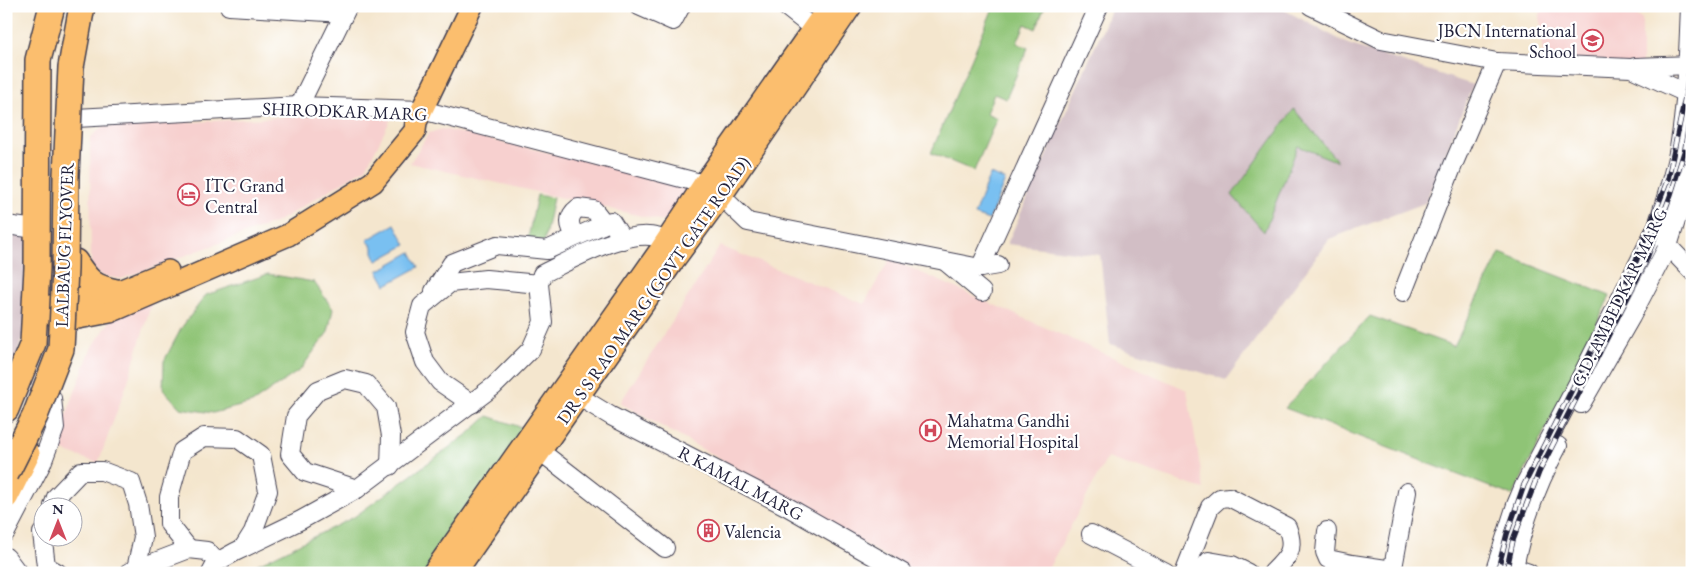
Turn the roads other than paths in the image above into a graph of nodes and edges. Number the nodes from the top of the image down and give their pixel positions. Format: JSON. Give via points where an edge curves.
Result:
{"nodes":[{"id":1,"x":52,"y":6,"type":"edge"},
{"id":2,"x":69,"y":6,"type":"edge"},
{"id":3,"x":82,"y":6,"type":"edge"},
{"id":4,"x":92,"y":6,"type":"edge"},
{"id":5,"x":229,"y":6,"type":"edge"},
{"id":6,"x":472,"y":6,"type":"edge"},
{"id":7,"x":639,"y":6,"type":"edge"},
{"id":8,"x":681,"y":6,"type":"edge"},
{"id":9,"x":828,"y":6,"type":"edge"},
{"id":10,"x":851,"y":6,"type":"edge"},
{"id":11,"x":1099,"y":6,"type":"edge"},
{"id":12,"x":1311,"y":6,"type":"edge"},
{"id":13,"x":1690,"y":6,"type":"edge"},
{"id":14,"x":790,"y":8,"type":"edge"},
{"id":15,"x":346,"y":10,"type":"edge"},
{"id":16,"x":820,"y":34,"type":"junction"},
{"id":17,"x":1497,"y":62,"type":"junction"},
{"id":18,"x":1690,"y":65,"type":"edge"},
{"id":19,"x":1631,"y":68,"type":"junction"},
{"id":20,"x":1686,"y":93,"type":"junction"},
{"id":21,"x":299,"y":106,"type":"junction"},
{"id":22,"x":419,"y":116,"type":"junction"},
{"id":23,"x":76,"y":118,"type":"junction"},
{"id":24,"x":1692,"y":170,"type":"edge"},
{"id":25,"x":713,"y":190,"type":"junction"},
{"id":26,"x":6,"y":225,"type":"edge"},
{"id":27,"x":602,"y":225,"type":"junction"},
{"id":28,"x":1657,"y":226,"type":"junction"},
{"id":29,"x":36,"y":229,"type":"junction"},
{"id":30,"x":578,"y":236,"type":"junction"},
{"id":31,"x":629,"y":238,"type":"junction"},
{"id":32,"x":1668,"y":246,"type":"junction"},
{"id":33,"x":663,"y":247,"type":"junction"},
{"id":34,"x":75,"y":262,"type":"junction"},
{"id":35,"x":945,"y":262,"type":"junction"},
{"id":36,"x":998,"y":265,"type":"dead end"},
{"id":37,"x":980,"y":268,"type":"junction"},
{"id":38,"x":1692,"y":271,"type":"edge"},
{"id":39,"x":539,"y":284,"type":"junction"},
{"id":40,"x":982,"y":292,"type":"dead end"},
{"id":41,"x":1403,"y":292,"type":"dead end"},
{"id":42,"x":111,"y":300,"type":"junction"},
{"id":43,"x":428,"y":301,"type":"junction"},
{"id":44,"x":35,"y":310,"type":"junction"},
{"id":45,"x":73,"y":310,"type":"junction"},
{"id":46,"x":571,"y":392,"type":"junction"},
{"id":47,"x":52,"y":398,"type":"junction"},
{"id":48,"x":472,"y":404,"type":"junction"},
{"id":49,"x":6,"y":409,"type":"edge"},
{"id":50,"x":540,"y":451,"type":"junction"},
{"id":51,"x":6,"y":461,"type":"edge"},
{"id":52,"x":390,"y":466,"type":"junction"},
{"id":53,"x":6,"y":474,"type":"edge"},
{"id":54,"x":1536,"y":478,"type":"junction"},
{"id":55,"x":358,"y":489,"type":"junction"},
{"id":56,"x":1407,"y":492,"type":"dead end"},
{"id":57,"x":6,"y":496,"type":"edge"},
{"id":58,"x":57,"y":496,"type":"edge"},
{"id":59,"x":1327,"y":531,"type":"dead end"},
{"id":60,"x":6,"y":532,"type":"edge"},
{"id":61,"x":1091,"y":534,"type":"dead end"},
{"id":62,"x":44,"y":546,"type":"edge"},
{"id":63,"x":243,"y":548,"type":"junction"},
{"id":64,"x":665,"y":548,"type":"dead end"},
{"id":65,"x":189,"y":549,"type":"junction"},
{"id":66,"x":6,"y":557,"type":"edge"},
{"id":67,"x":214,"y":568,"type":"edge"},
{"id":68,"x":131,"y":571,"type":"edge"},
{"id":69,"x":1392,"y":571,"type":"edge"},
{"id":70,"x":1519,"y":571,"type":"edge"},
{"id":71,"x":18,"y":573,"type":"edge"},
{"id":72,"x":58,"y":573,"type":"edge"},
{"id":73,"x":432,"y":573,"type":"edge"},
{"id":74,"x":455,"y":573,"type":"edge"},
{"id":75,"x":903,"y":573,"type":"edge"},
{"id":76,"x":1166,"y":573,"type":"edge"},
{"id":77,"x":1184,"y":573,"type":"edge"},
{"id":78,"x":1199,"y":573,"type":"edge"},
{"id":79,"x":1248,"y":573,"type":"edge"},
{"id":80,"x":1272,"y":573,"type":"edge"},
{"id":81,"x":1494,"y":573,"type":"edge"}],
"edges":[{"from":1,"to":29,"type":"highway","via":[[38,60]]},
{"from":2,"to":51,"type":"highway","name":"LALBAUG FLYOVER","via":[[59,66],[58,274],[54,350]]},
{"from":3,"to":53,"type":"highway","name":"LALBAUG FLYOVER","bridge":true,"via":[[71,67],[61,349],[35,416]]},
{"from":4,"to":23,"type":"highway","via":[[79,64]]},
{"from":5,"to":15,"type":"street"},
{"from":6,"to":22,"type":"main road"},
{"from":7,"to":8,"type":"street","via":[[673,20]]},
{"from":9,"to":16,"type":"main road"},
{"from":10,"to":16,"type":"main road","name":"DR S S RAO MARG (GOVT GATE ROAD)"},
{"from":11,"to":37,"type":"street"},
{"from":12,"to":17,"type":"street","via":[[1382,40]]},
{"from":13,"to":18,"type":"street","name":"G.D. AMBEDKAR MARG"},
{"from":14,"to":16,"type":"street"},
{"from":15,"to":21,"type":"street"},
{"from":16,"to":25,"type":"main road","name":"DR S S RAO MARG (GOVT GATE ROAD)"},
{"from":17,"to":19,"type":"street"},
{"from":17,"to":41,"type":"street"},
{"from":18,"to":19,"type":"street"},
{"from":18,"to":20,"type":"street","name":"G.D. AMBEDKAR MARG"},
{"from":19,"to":20,"type":"street"},
{"from":20,"to":28,"type":"street","name":"G.D. AMBEDKAR MARG","via":[[1678,149]]},
{"from":21,"to":22,"type":"street","name":"SHIRODKAR MARG"},
{"from":21,"to":23,"type":"street","name":"SHIRODKAR MARG"},
{"from":22,"to":25,"type":"street","name":"SHIRODKAR MARG"},
{"from":22,"to":42,"type":"main road","via":[[406,123],[368,174],[322,208]]},
{"from":23,"to":34,"type":"highway"},
{"from":24,"to":32,"type":"street"},
{"from":25,"to":33,"type":"main road"},
{"from":25,"to":35,"type":"street","via":[[748,222]]},
{"from":25,"to":46,"type":"main road","name":"DR S S RAO MARG (GOVT GATE ROAD)","via":[[674,260]]},
{"from":26,"to":29,"type":"street"},
{"from":27,"to":30,"type":"street"},
{"from":27,"to":30,"type":"street","via":[[594,210],[578,208],[570,219],[571,228]]},
{"from":27,"to":31,"type":"street","via":[[611,221]]},
{"from":28,"to":32,"type":"street"},
{"from":28,"to":54,"type":"street","name":"G.D. AMBEDKAR MARG","via":[[1580,379]]},
{"from":29,"to":44,"type":"highway"},
{"from":30,"to":43,"type":"street","via":[[546,250],[497,245],[452,263]]},
{"from":31,"to":33,"type":"street"},
{"from":31,"to":39,"type":"street","via":[[607,243],[542,274]]},
{"from":32,"to":38,"type":"street"},
{"from":32,"to":54,"type":"street","via":[[1552,457]]},
{"from":33,"to":46,"type":"main road"},
{"from":34,"to":42,"type":"highway","via":[[85,278],[104,289]]},
{"from":34,"to":45,"type":"highway"},
{"from":35,"to":37,"type":"street"},
{"from":35,"to":40,"type":"street"},
{"from":36,"to":37,"type":"street"},
{"from":39,"to":43,"type":"street","via":[[486,279],[450,283]]},
{"from":39,"to":48,"type":"street","via":[[543,322],[531,349]]},
{"from":42,"to":45,"type":"main road"},
{"from":43,"to":48,"type":"street","via":[[422,306],[415,332],[424,362],[440,382]]},
{"from":44,"to":45,"type":"main road"},
{"from":44,"to":49,"type":"highway","via":[[32,343]]},
{"from":45,"to":47,"type":"highway","via":[[70,351]]},
{"from":46,"to":50,"type":"main road","name":"DR S S RAO MARG (GOVT GATE ROAD)"},
{"from":46,"to":73,"type":"main road"},
{"from":46,"to":75,"type":"street","name":"R KAMAL MARG","via":[[786,506]]},
{"from":47,"to":57,"type":"highway"},
{"from":47,"to":60,"type":"street","via":[[55,428],[42,462]]},
{"from":48,"to":52,"type":"street"},
{"from":50,"to":64,"type":"street"},
{"from":50,"to":74,"type":"main road","name":"DR S S RAO MARG (GOVT GATE ROAD)"},
{"from":52,"to":55,"type":"street"},
{"from":52,"to":55,"type":"street","via":[[391,436],[386,406],[366,384],[345,379],[318,390],[296,416],[290,454],[306,472]]},
{"from":54,"to":70,"type":"street","via":[[1520,540]]},
{"from":54,"to":81,"type":"street","name":"G.D. AMBEDKAR MARG","via":[[1516,505]]},
{"from":55,"to":63,"type":"street"},
{"from":56,"to":69,"type":"street"},
{"from":58,"to":68,"type":"street","via":[[81,471],[102,471],[131,482],[144,536]]},
{"from":59,"to":69,"type":"street","via":[[1325,552],[1328,559]]},
{"from":61,"to":76,"type":"street"},
{"from":62,"to":72,"type":"street","via":[[46,566]]},
{"from":63,"to":65,"type":"street","via":[[268,491],[261,455],[237,438],[204,436],[182,451],[169,498],[169,524]]},
{"from":63,"to":67,"type":"street"},
{"from":65,"to":67,"type":"street","via":[[206,551]]},
{"from":65,"to":68,"type":"street"},
{"from":66,"to":71,"type":"street"},
{"from":77,"to":80,"type":"street","via":[[1210,506],[1220,498],[1229,498],[1287,527],[1292,538],[1288,558]]},
{"from":78,"to":79,"type":"street","via":[[1209,561],[1232,565]]}]}
